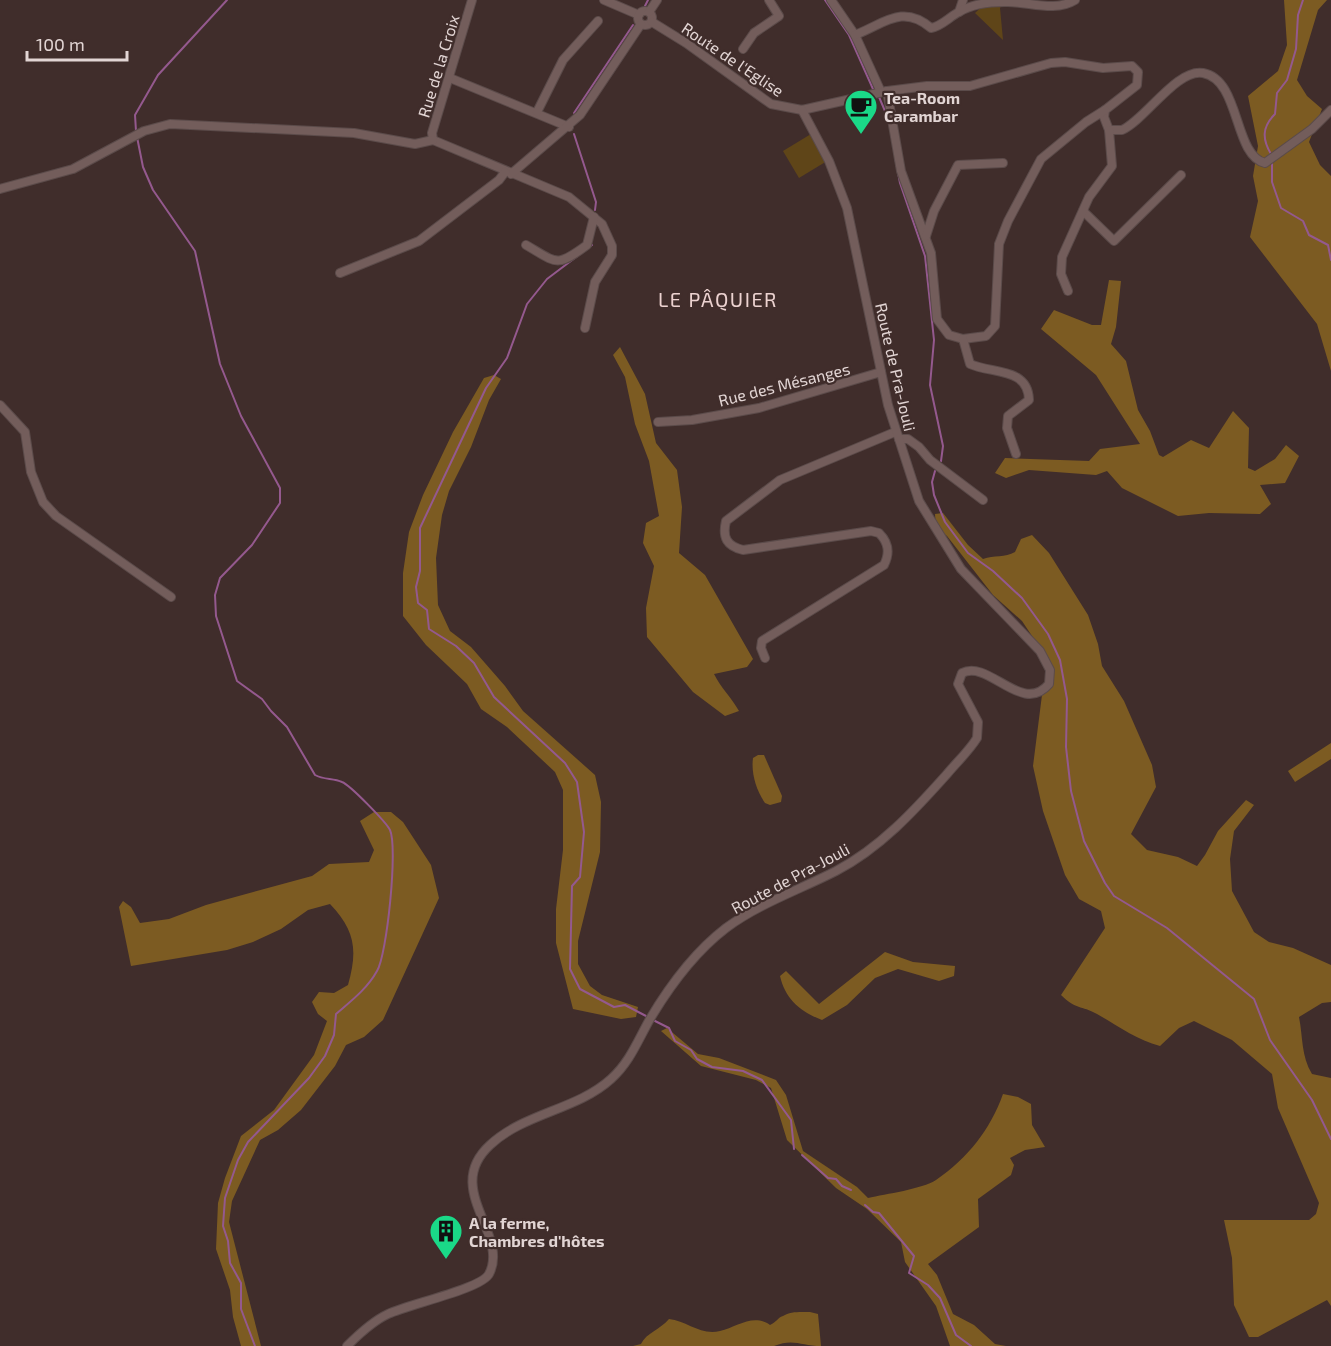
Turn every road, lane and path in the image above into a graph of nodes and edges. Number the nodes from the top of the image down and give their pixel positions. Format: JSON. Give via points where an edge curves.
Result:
{"nodes":[{"id":1,"x":472,"y":0,"type":"edge"},
{"id":2,"x":604,"y":0,"type":"edge"},
{"id":3,"x":657,"y":0,"type":"edge"},
{"id":4,"x":769,"y":0,"type":"edge"},
{"id":5,"x":831,"y":0,"type":"edge"},
{"id":6,"x":963,"y":0,"type":"edge"},
{"id":7,"x":1075,"y":0,"type":"edge"},
{"id":8,"x":649,"y":12,"type":"junction"},
{"id":9,"x":959,"y":12,"type":"junction"},
{"id":10,"x":639,"y":15,"type":"junction"},
{"id":11,"x":598,"y":21,"type":"dead end"},
{"id":12,"x":652,"y":22,"type":"junction"},
{"id":13,"x":641,"y":24,"type":"junction"},
{"id":14,"x":855,"y":35,"type":"junction"},
{"id":15,"x":743,"y":49,"type":"dead end"},
{"id":16,"x":450,"y":78,"type":"junction"},
{"id":17,"x":884,"y":92,"type":"junction"},
{"id":18,"x":1105,"y":110,"type":"junction"},
{"id":19,"x":1331,"y":110,"type":"edge"},
{"id":20,"x":801,"y":111,"type":"junction"},
{"id":21,"x":537,"y":112,"type":"junction"},
{"id":22,"x":568,"y":127,"type":"junction"},
{"id":23,"x":1110,"y":130,"type":"junction"},
{"id":24,"x":433,"y":140,"type":"junction"},
{"id":25,"x":1003,"y":163,"type":"dead end"},
{"id":26,"x":508,"y":173,"type":"junction"},
{"id":27,"x":1180,"y":175,"type":"dead end"},
{"id":28,"x":0,"y":189,"type":"edge"},
{"id":29,"x":1083,"y":211,"type":"junction"},
{"id":30,"x":594,"y":217,"type":"junction"},
{"id":31,"x":926,"y":237,"type":"junction"},
{"id":32,"x":526,"y":245,"type":"dead end"},
{"id":33,"x":340,"y":273,"type":"dead end"},
{"id":34,"x":1068,"y":291,"type":"dead end"},
{"id":35,"x":585,"y":328,"type":"dead end"},
{"id":36,"x":963,"y":339,"type":"junction"},
{"id":37,"x":881,"y":372,"type":"junction"},
{"id":38,"x":0,"y":405,"type":"edge"},
{"id":39,"x":658,"y":422,"type":"dead end"},
{"id":40,"x":897,"y":436,"type":"junction"},
{"id":41,"x":1016,"y":454,"type":"dead end"},
{"id":42,"x":983,"y":500,"type":"dead end"},
{"id":43,"x":171,"y":597,"type":"dead end"},
{"id":44,"x":765,"y":658,"type":"dead end"},
{"id":45,"x":347,"y":1346,"type":"edge"}],
"edges":[{"from":1,"to":16,"type":"street","name":"Rue de la Croix"},
{"from":2,"to":10,"type":"street"},
{"from":3,"to":8,"type":"street"},
{"from":4,"to":15,"type":"street","via":[[779,16],[754,33]]},
{"from":5,"to":14,"type":"street"},
{"from":6,"to":9,"type":"street"},
{"from":7,"to":9,"type":"street","via":[[1053,6],[1006,2]]},
{"from":8,"to":10,"type":"street"},
{"from":8,"to":12,"type":"street"},
{"from":9,"to":14,"type":"street","via":[[937,27],[931,28],[912,15],[902,15]]},
{"from":10,"to":13,"type":"street"},
{"from":11,"to":21,"type":"street","via":[[563,60]]},
{"from":12,"to":13,"type":"street"},
{"from":12,"to":20,"type":"street","name":"Route de l'Eglise","via":[[771,104]]},
{"from":13,"to":22,"type":"street","via":[[587,106]]},
{"from":14,"to":17,"type":"street"},
{"from":16,"to":21,"type":"street"},
{"from":16,"to":24,"type":"street","name":"Rue de la Croix"},
{"from":17,"to":18,"type":"street","via":[[970,86],[1058,62],[1103,68],[1135,67],[1137,85]]},
{"from":17,"to":20,"type":"street"},
{"from":17,"to":31,"type":"street","via":[[901,171]]},
{"from":18,"to":23,"type":"street"},
{"from":18,"to":36,"type":"street","via":[[1041,159],[999,244],[995,326],[986,336]]},
{"from":19,"to":23,"type":"street","via":[[1269,162],[1255,159],[1222,86],[1203,73],[1184,77],[1126,128]]},
{"from":20,"to":37,"type":"street","name":"Route de Pra-Jouli","via":[[833,170],[847,208]]},
{"from":21,"to":22,"type":"street"},
{"from":22,"to":26,"type":"street"},
{"from":23,"to":29,"type":"street","via":[[1112,166]]},
{"from":24,"to":26,"type":"street"},
{"from":24,"to":28,"type":"street","via":[[415,144],[354,133],[185,123],[160,126],[137,135],[78,168]]},
{"from":25,"to":31,"type":"street","via":[[958,165],[934,211]]},
{"from":26,"to":30,"type":"street","via":[[569,197]]},
{"from":26,"to":33,"type":"street","via":[[418,241]]},
{"from":27,"to":29,"type":"street","via":[[1114,241]]},
{"from":29,"to":34,"type":"street","via":[[1062,257],[1060,274]]},
{"from":30,"to":32,"type":"street","via":[[587,244],[561,262]]},
{"from":30,"to":35,"type":"street","via":[[602,224],[612,255],[595,282]]},
{"from":31,"to":36,"type":"street","via":[[937,319],[949,335]]},
{"from":36,"to":41,"type":"street","via":[[970,363],[984,370],[1011,372],[1020,378],[1029,395],[1029,400],[1008,416],[1007,428]]},
{"from":37,"to":39,"type":"street","name":"Rue des Mésanges","via":[[759,408]]},
{"from":37,"to":40,"type":"street","name":"Route de Pra-Jouli"},
{"from":38,"to":43,"type":"street","via":[[25,432],[31,472],[43,502],[56,516]]},
{"from":40,"to":42,"type":"street","via":[[919,447]]},
{"from":40,"to":44,"type":"street","via":[[780,480],[726,521],[726,541],[732,548],[743,550],[871,531],[879,533],[888,548],[884,565],[762,641]]},
{"from":40,"to":45,"type":"street","name":"Route de Pra-Jouli","via":[[923,508],[967,576],[1040,651],[1050,670],[1049,684],[1024,693],[976,670],[962,673],[959,688],[979,729],[969,749],[905,820],[838,870],[750,912],[715,937],[650,1019],[632,1055],[605,1084],[509,1131],[487,1148],[476,1166],[473,1187],[491,1248],[490,1271],[480,1284],[386,1314]]}]}
